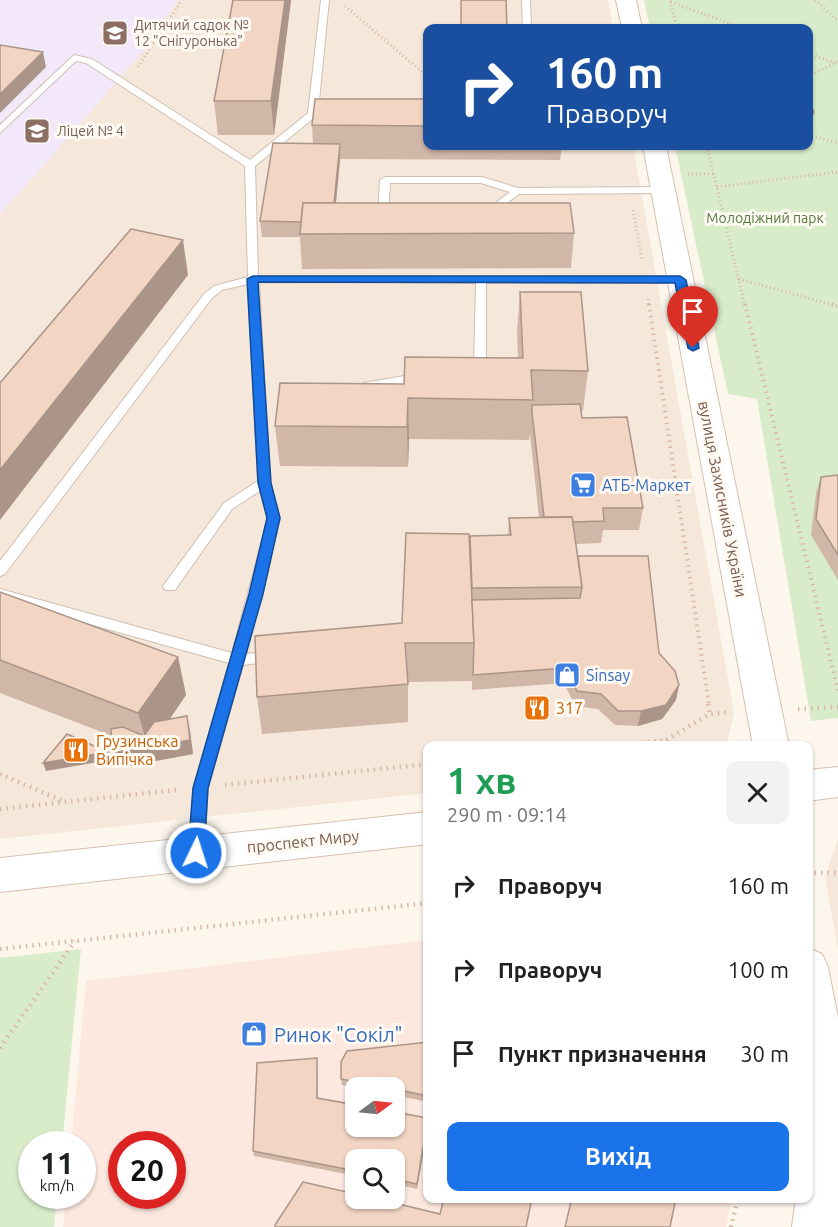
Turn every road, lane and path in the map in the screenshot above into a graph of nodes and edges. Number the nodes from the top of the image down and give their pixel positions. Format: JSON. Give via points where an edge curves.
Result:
{"nodes":[{"id":1,"x":182,"y":0,"type":"edge"},
{"id":2,"x":325,"y":0,"type":"edge"},
{"id":3,"x":338,"y":0,"type":"edge"},
{"id":4,"x":526,"y":0,"type":"edge"},
{"id":5,"x":626,"y":0,"type":"edge"},
{"id":6,"x":815,"y":0,"type":"edge"},
{"id":7,"x":671,"y":1,"type":"edge"},
{"id":8,"x":838,"y":21,"type":"edge"},
{"id":9,"x":527,"y":24,"type":"edge"},
{"id":10,"x":631,"y":24,"type":"edge"},
{"id":11,"x":676,"y":24,"type":"edge"},
{"id":12,"x":731,"y":24,"type":"edge"},
{"id":13,"x":813,"y":55,"type":"edge"},
{"id":14,"x":833,"y":62,"type":"junction"},
{"id":15,"x":838,"y":62,"type":"edge"},
{"id":16,"x":423,"y":73,"type":"edge"},
{"id":17,"x":813,"y":74,"type":"edge"},
{"id":18,"x":127,"y":85,"type":"junction"},
{"id":19,"x":313,"y":114,"type":"junction"},
{"id":20,"x":347,"y":114,"type":"edge"},
{"id":21,"x":0,"y":130,"type":"edge"},
{"id":22,"x":813,"y":136,"type":"edge"},
{"id":23,"x":838,"y":143,"type":"edge"},
{"id":24,"x":655,"y":150,"type":"edge"},
{"id":25,"x":708,"y":150,"type":"edge"},
{"id":26,"x":250,"y":165,"type":"junction"},
{"id":27,"x":838,"y":172,"type":"edge"},
{"id":28,"x":717,"y":187,"type":"junction"},
{"id":29,"x":663,"y":190,"type":"junction"},
{"id":30,"x":517,"y":191,"type":"junction"},
{"id":31,"x":630,"y":191,"type":"junction"},
{"id":32,"x":393,"y":217,"type":"edge"},
{"id":33,"x":472,"y":217,"type":"edge"},
{"id":34,"x":253,"y":279,"type":"junction"},
{"id":35,"x":481,"y":279,"type":"junction"},
{"id":36,"x":645,"y":279,"type":"junction"},
{"id":37,"x":739,"y":279,"type":"junction"},
{"id":38,"x":680,"y":280,"type":"junction"},
{"id":39,"x":838,"y":306,"type":"edge"},
{"id":40,"x":457,"y":371,"type":"edge"},
{"id":41,"x":434,"y":375,"type":"edge"},
{"id":42,"x":354,"y":389,"type":"edge"},
{"id":43,"x":264,"y":483,"type":"junction"},
{"id":44,"x":0,"y":571,"type":"edge"},
{"id":45,"x":170,"y":586,"type":"dead end"},
{"id":46,"x":0,"y":594,"type":"edge"},
{"id":47,"x":282,"y":655,"type":"edge"},
{"id":48,"x":238,"y":660,"type":"junction"},
{"id":49,"x":838,"y":691,"type":"edge"},
{"id":50,"x":710,"y":714,"type":"dead end"},
{"id":51,"x":666,"y":740,"type":"dead end"},
{"id":52,"x":656,"y":741,"type":"edge"},
{"id":53,"x":770,"y":741,"type":"edge"},
{"id":54,"x":0,"y":774,"type":"edge"},
{"id":55,"x":838,"y":782,"type":"edge"},
{"id":56,"x":813,"y":785,"type":"edge"},
{"id":57,"x":64,"y":802,"type":"dead end"},
{"id":58,"x":423,"y":829,"type":"edge"},
{"id":59,"x":196,"y":853,"type":"junction"},
{"id":60,"x":813,"y":873,"type":"edge"},
{"id":61,"x":838,"y":873,"type":"edge"},
{"id":62,"x":0,"y":875,"type":"edge"},
{"id":63,"x":423,"y":904,"type":"edge"},
{"id":64,"x":75,"y":941,"type":"junction"},
{"id":65,"x":0,"y":950,"type":"edge"},
{"id":66,"x":813,"y":996,"type":"edge"},
{"id":67,"x":0,"y":1048,"type":"edge"},
{"id":68,"x":832,"y":1145,"type":"edge"},
{"id":69,"x":737,"y":1203,"type":"edge"},
{"id":70,"x":731,"y":1227,"type":"edge"},
{"id":71,"x":815,"y":1227,"type":"edge"}],
"edges":[{"from":1,"to":18,"type":"path"},
{"from":2,"to":19,"type":"lane"},
{"from":3,"to":16,"type":"path"},
{"from":4,"to":9,"type":"lane"},
{"from":5,"to":10,"type":"main road"},
{"from":6,"to":8,"type":"path"},
{"from":7,"to":11,"type":"path"},
{"from":7,"to":12,"type":"path"},
{"from":13,"to":14,"type":"path"},
{"from":14,"to":15,"type":"path"},
{"from":14,"to":17,"type":"path"},
{"from":18,"to":21,"type":"lane","via":[[89,61],[74,58]]},
{"from":18,"to":26,"type":"lane"},
{"from":19,"to":20,"type":"lane"},
{"from":19,"to":26,"type":"lane"},
{"from":22,"to":23,"type":"path"},
{"from":24,"to":29,"type":"main road","name":"вулиця Захисників України"},
{"from":25,"to":28,"type":"path"},
{"from":26,"to":34,"type":"lane"},
{"from":27,"to":28,"type":"path"},
{"from":28,"to":37,"type":"path"},
{"from":29,"to":31,"type":"lane"},
{"from":29,"to":38,"type":"main road","name":"вулиця Захисників України"},
{"from":30,"to":31,"type":"lane"},
{"from":30,"to":32,"type":"lane","via":[[482,180],[385,180],[381,217]]},
{"from":30,"to":33,"type":"lane","via":[[484,218]]},
{"from":31,"to":36,"type":"path"},
{"from":34,"to":35,"type":"lane"},
{"from":34,"to":43,"type":"lane"},
{"from":34,"to":44,"type":"lane","via":[[226,285],[207,296]]},
{"from":35,"to":36,"type":"lane"},
{"from":35,"to":40,"type":"lane","via":[[480,367]]},
{"from":36,"to":38,"type":"lane"},
{"from":36,"to":50,"type":"path"},
{"from":37,"to":39,"type":"path"},
{"from":37,"to":49,"type":"path"},
{"from":38,"to":53,"type":"main road","name":"вулиця Захисників України"},
{"from":41,"to":42,"type":"lane"},
{"from":43,"to":45,"type":"lane","via":[[228,507]]},
{"from":43,"to":48,"type":"lane","via":[[274,518]]},
{"from":46,"to":48,"type":"lane"},
{"from":47,"to":48,"type":"lane"},
{"from":48,"to":59,"type":"lane","via":[[201,788]]},
{"from":51,"to":52,"type":"path"},
{"from":54,"to":57,"type":"path"},
{"from":55,"to":56,"type":"main road"},
{"from":58,"to":59,"type":"main road","name":"проспект Миру"},
{"from":59,"to":62,"type":"main road","name":"проспект Миру"},
{"from":60,"to":61,"type":"path"},
{"from":63,"to":64,"type":"path"},
{"from":64,"to":65,"type":"path"},
{"from":64,"to":67,"type":"path"},
{"from":66,"to":68,"type":"main road"},
{"from":68,"to":71,"type":"main road"},
{"from":69,"to":70,"type":"path"}]}
